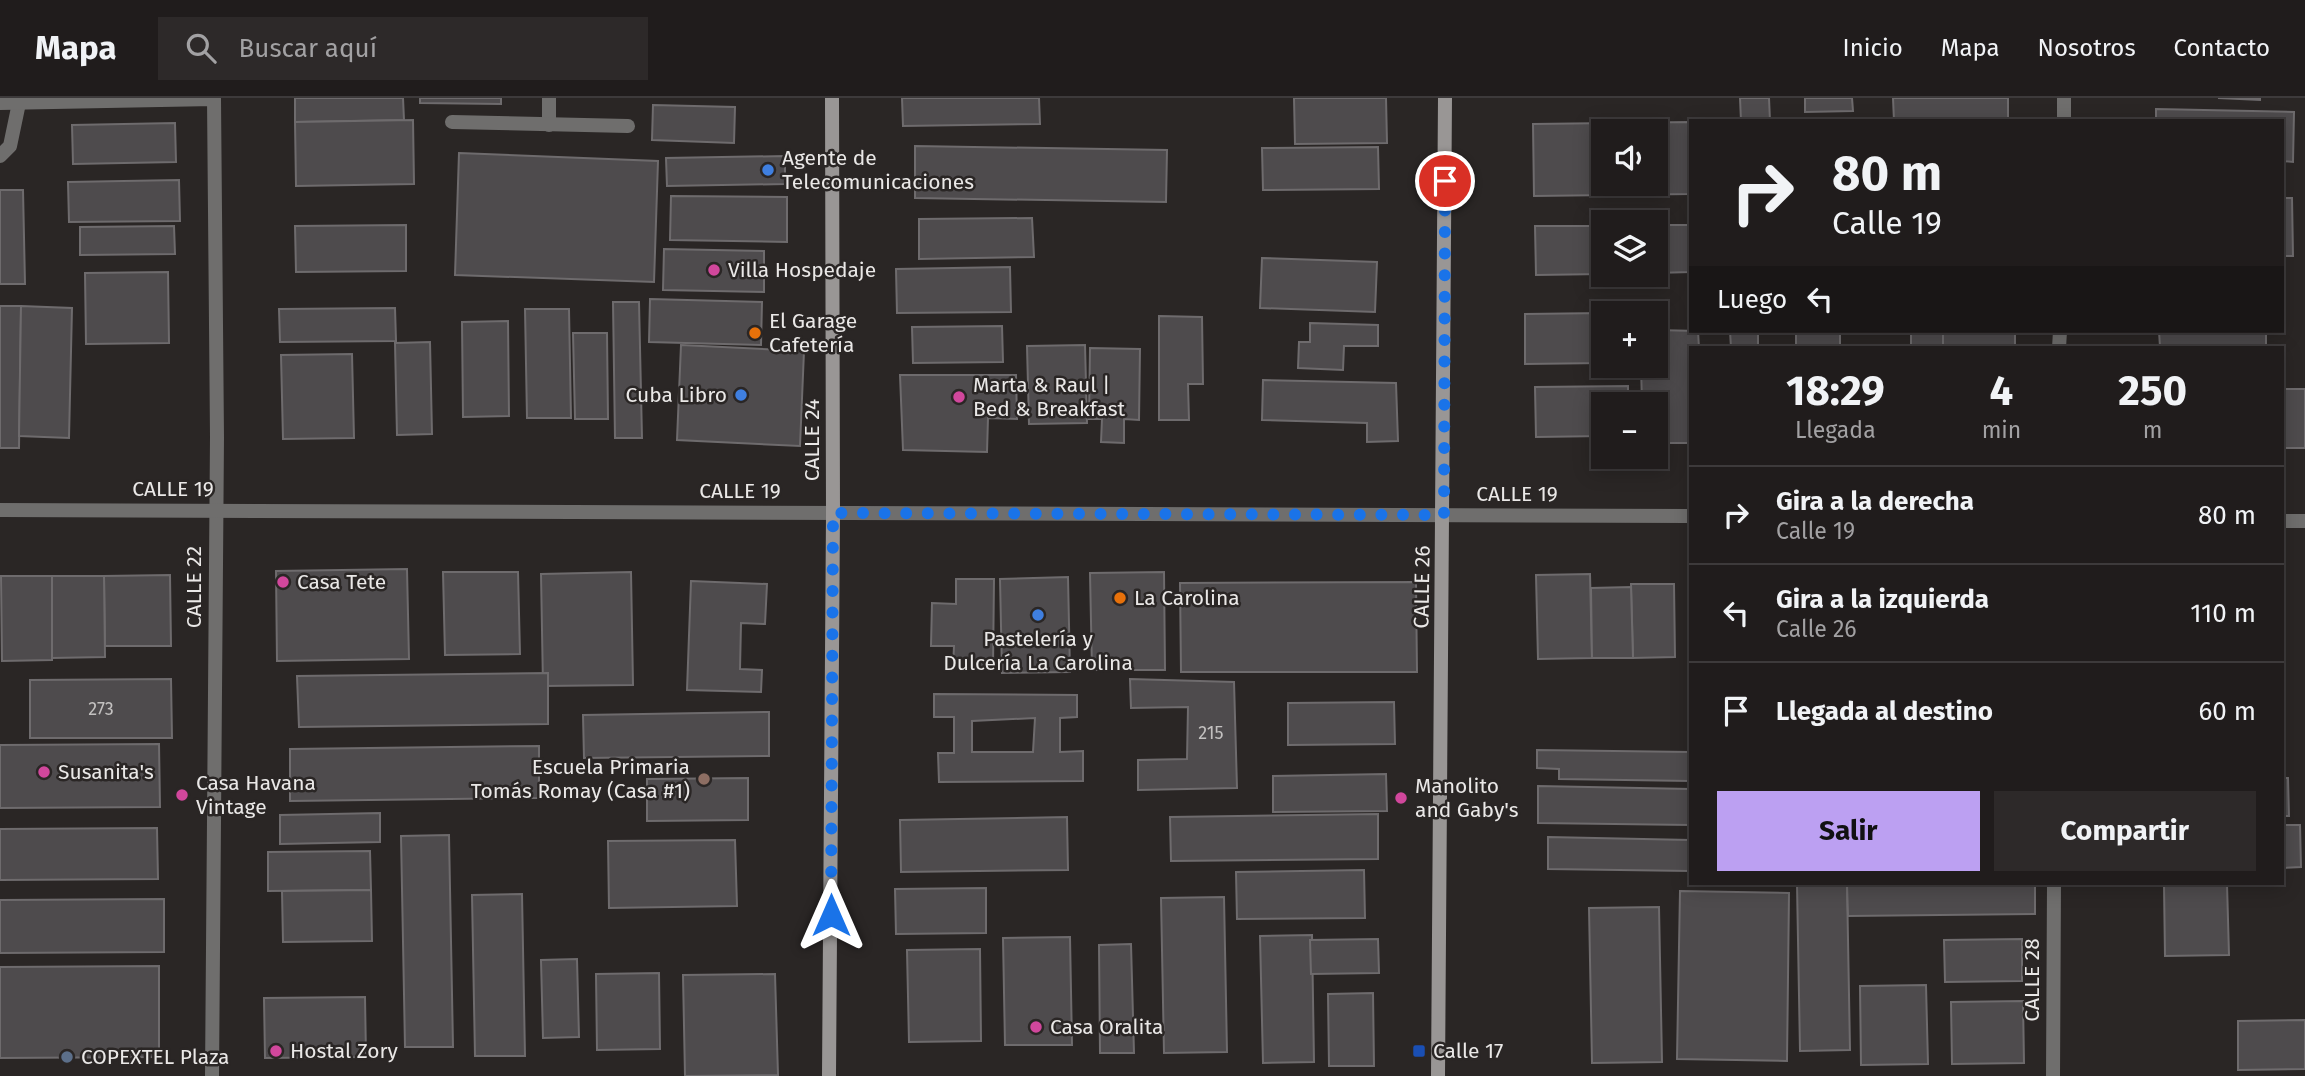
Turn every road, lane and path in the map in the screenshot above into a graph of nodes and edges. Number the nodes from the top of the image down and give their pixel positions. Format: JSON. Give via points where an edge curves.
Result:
{"nodes":[{"id":1,"x":549,"y":98,"type":"edge"},
{"id":2,"x":832,"y":98,"type":"edge"},
{"id":3,"x":1445,"y":98,"type":"edge"},
{"id":4,"x":2064,"y":98,"type":"edge"},
{"id":5,"x":214,"y":99,"type":"edge"},
{"id":6,"x":0,"y":103,"type":"edge"},
{"id":7,"x":19,"y":103,"type":"junction"},
{"id":8,"x":2064,"y":119,"type":"edge"},
{"id":9,"x":452,"y":122,"type":"dead end"},
{"id":10,"x":549,"y":125,"type":"junction"},
{"id":11,"x":628,"y":126,"type":"dead end"},
{"id":12,"x":0,"y":156,"type":"edge"},
{"id":13,"x":0,"y":510,"type":"edge"},
{"id":14,"x":215,"y":510,"type":"junction"},
{"id":15,"x":833,"y":513,"type":"junction"},
{"id":16,"x":1444,"y":515,"type":"junction"},
{"id":17,"x":1689,"y":516,"type":"edge"},
{"id":18,"x":2284,"y":521,"type":"edge"},
{"id":19,"x":2305,"y":521,"type":"edge"},
{"id":20,"x":2054,"y":885,"type":"edge"},
{"id":21,"x":212,"y":1076,"type":"edge"},
{"id":22,"x":830,"y":1076,"type":"edge"},
{"id":23,"x":1438,"y":1076,"type":"edge"},
{"id":24,"x":2053,"y":1076,"type":"edge"}],
"edges":[{"from":1,"to":10,"type":"street"},
{"from":2,"to":15,"type":"street","name":"CALLE 24"},
{"from":3,"to":16,"type":"street","name":"CALLE 26"},
{"from":4,"to":8,"type":"street"},
{"from":5,"to":7,"type":"street"},
{"from":5,"to":14,"type":"street","name":"CALLE 22"},
{"from":6,"to":7,"type":"street"},
{"from":7,"to":12,"type":"street","via":[[10,146]]},
{"from":9,"to":10,"type":"street"},
{"from":10,"to":11,"type":"street"},
{"from":13,"to":14,"type":"street","name":"CALLE 19"},
{"from":14,"to":15,"type":"street","name":"CALLE 19"},
{"from":14,"to":21,"type":"street","name":"CALLE 22"},
{"from":15,"to":16,"type":"street","name":"CALLE 19"},
{"from":15,"to":22,"type":"street","name":"CALLE 24"},
{"from":16,"to":17,"type":"street","name":"CALLE 19"},
{"from":16,"to":23,"type":"street","name":"CALLE 26"},
{"from":18,"to":19,"type":"street"},
{"from":20,"to":24,"type":"street","name":"CALLE 28"}]}
